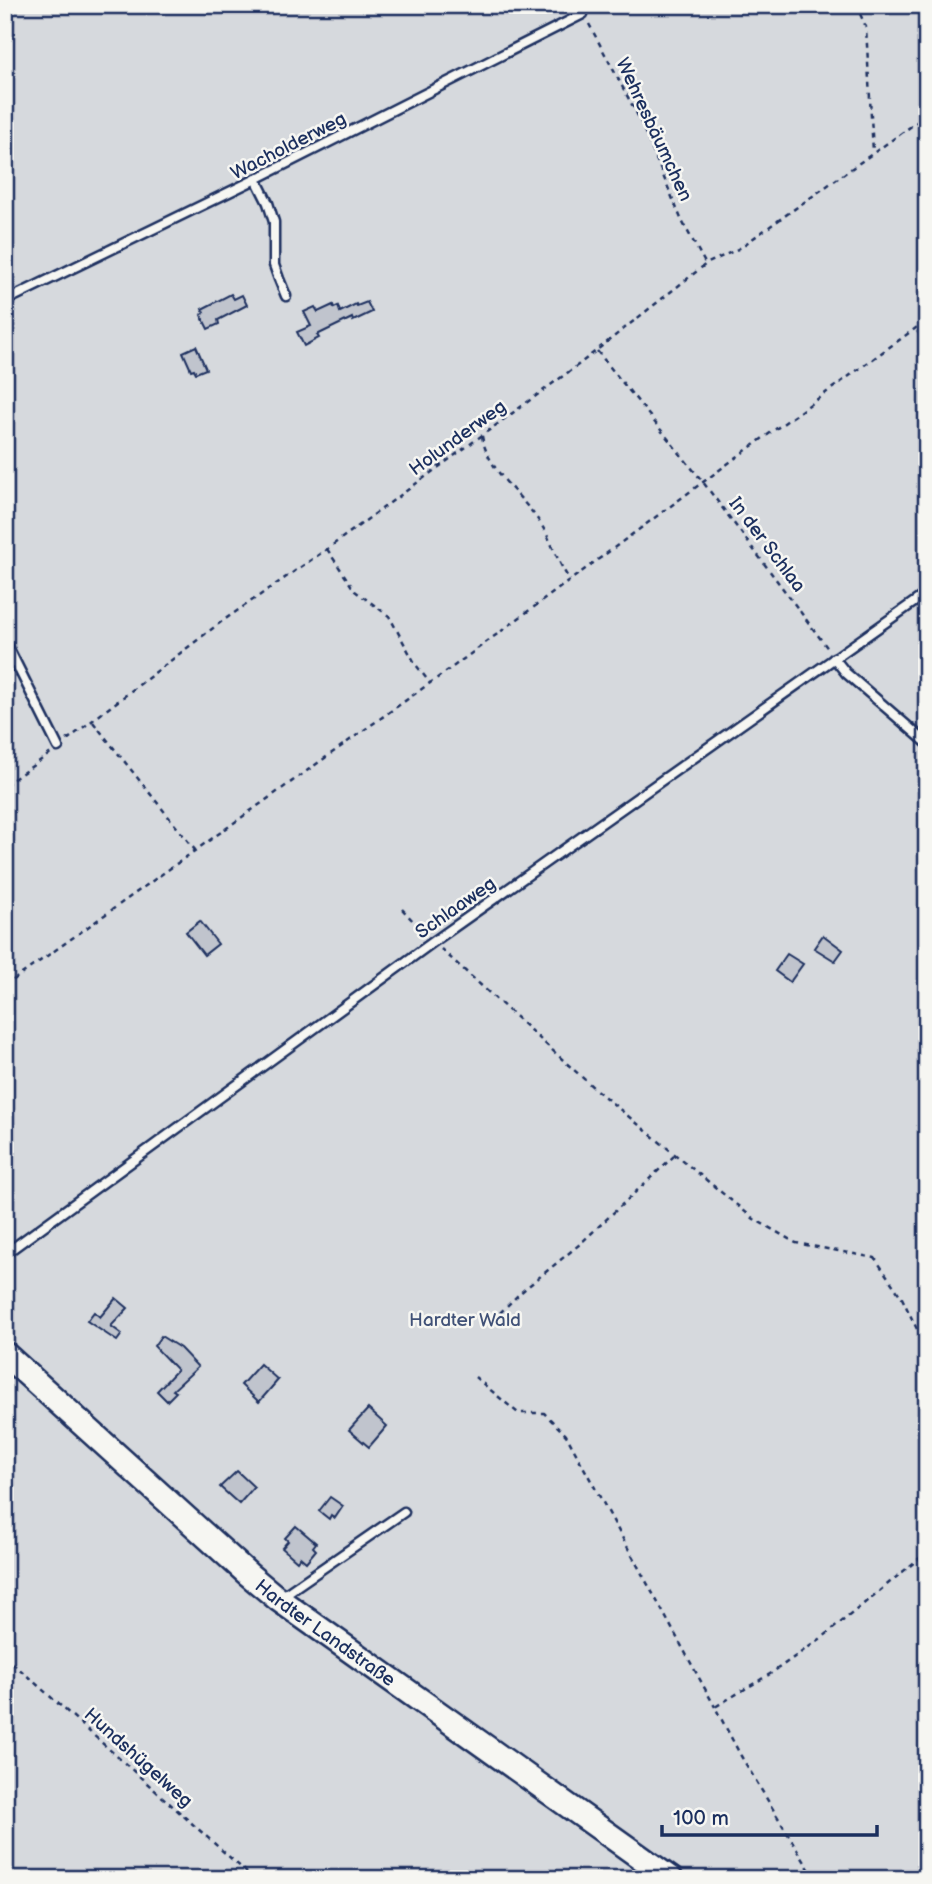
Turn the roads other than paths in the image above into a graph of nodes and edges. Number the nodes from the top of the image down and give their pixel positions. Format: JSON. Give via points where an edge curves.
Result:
{"nodes":[{"id":1,"x":583,"y":13,"type":"road end"},
{"id":2,"x":256,"y":179,"type":"junction"},
{"id":3,"x":286,"y":296,"type":"dead end"},
{"id":4,"x":5,"y":301,"type":"edge"},
{"id":5,"x":927,"y":593,"type":"edge"},
{"id":6,"x":5,"y":641,"type":"edge"},
{"id":7,"x":835,"y":658,"type":"junction"},
{"id":8,"x":927,"y":743,"type":"edge"},
{"id":9,"x":58,"y":747,"type":"road end"},
{"id":10,"x":5,"y":1254,"type":"edge"},
{"id":11,"x":5,"y":1354,"type":"edge"},
{"id":12,"x":404,"y":1512,"type":"dead end"},
{"id":13,"x":278,"y":1599,"type":"junction"},
{"id":14,"x":671,"y":1879,"type":"edge"}],
"edges":[{"from":1,"to":2,"type":"lane","name":"Wacholderweg"},
{"from":2,"to":3,"type":"lane","via":[[274,222],[274,265]]},
{"from":2,"to":4,"type":"lane","name":"Wacholderweg"},
{"from":5,"to":7,"type":"lane","name":"Schlaaweg"},
{"from":6,"to":9,"type":"lane"},
{"from":7,"to":8,"type":"lane","via":[[846,673]]},
{"from":7,"to":10,"type":"lane","name":"Schlaaweg","via":[[433,942]]},
{"from":11,"to":13,"type":"main road","name":"Hardter Landstraße"},
{"from":12,"to":13,"type":"lane"},
{"from":13,"to":14,"type":"main road","name":"Hardter Landstraße"}]}
